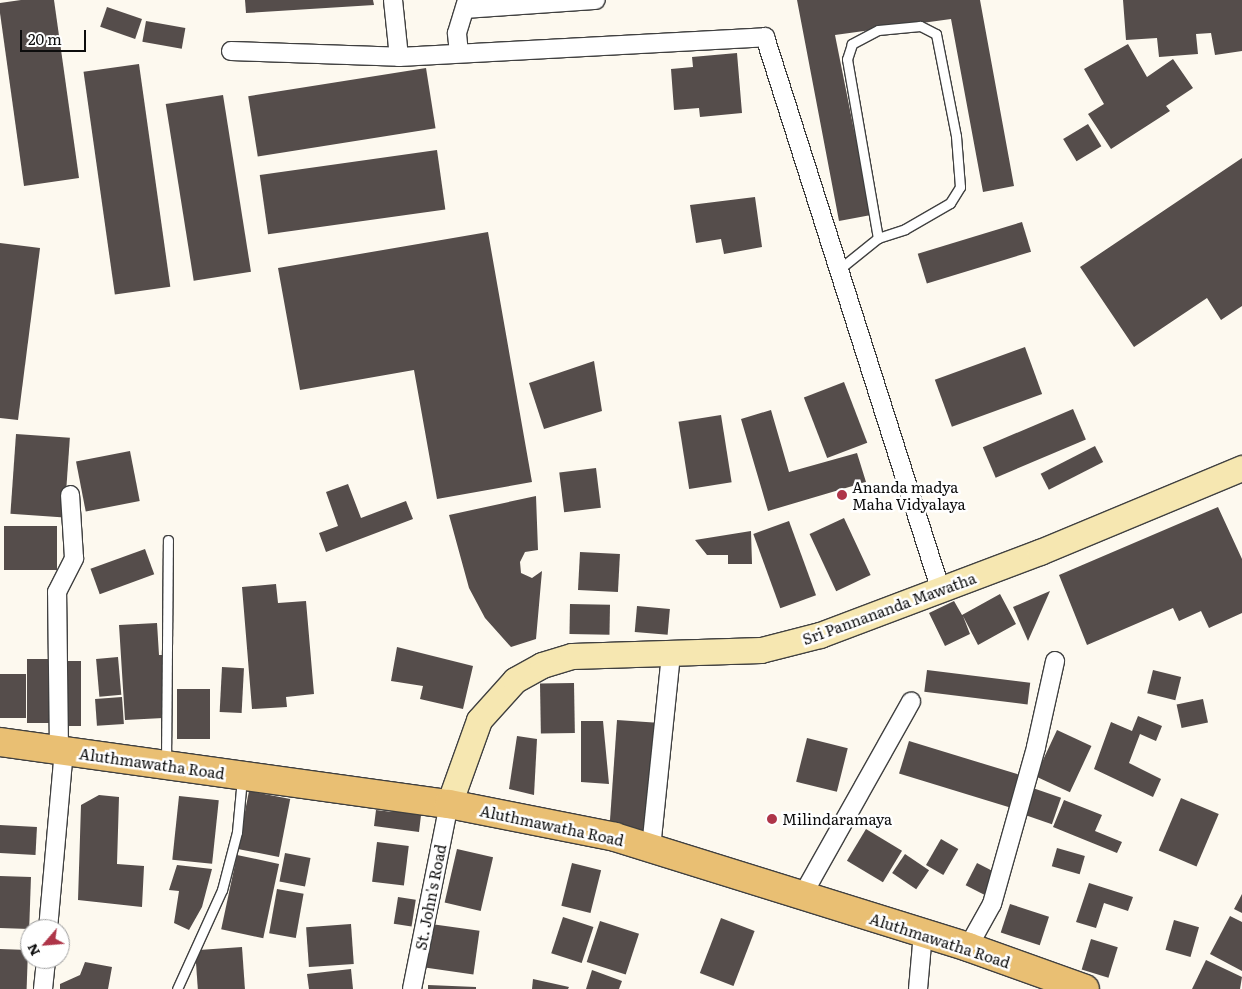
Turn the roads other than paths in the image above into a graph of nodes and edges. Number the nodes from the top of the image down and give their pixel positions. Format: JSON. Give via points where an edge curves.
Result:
{"nodes":[{"id":1,"x":393,"y":0,"type":"edge"},
{"id":2,"x":596,"y":0,"type":"edge"},
{"id":3,"x":467,"y":5,"type":"edge"},
{"id":4,"x":231,"y":51,"type":"dead end"},
{"id":5,"x":459,"y":53,"type":"junction"},
{"id":6,"x":399,"y":57,"type":"junction"},
{"id":7,"x":878,"y":238,"type":"junction"},
{"id":8,"x":837,"y":271,"type":"junction"},
{"id":9,"x":1242,"y":468,"type":"edge"},
{"id":10,"x":70,"y":495,"type":"dead end"},
{"id":11,"x":168,"y":540,"type":"dead end"},
{"id":12,"x":942,"y":591,"type":"junction"},
{"id":13,"x":671,"y":654,"type":"junction"},
{"id":14,"x":1055,"y":661,"type":"dead end"},
{"id":15,"x":911,"y":702,"type":"dead end"},
{"id":16,"x":0,"y":742,"type":"edge"},
{"id":17,"x":61,"y":750,"type":"junction"},
{"id":18,"x":166,"y":765,"type":"junction"},
{"id":19,"x":242,"y":775,"type":"junction"},
{"id":20,"x":449,"y":804,"type":"junction"},
{"id":21,"x":651,"y":848,"type":"junction"},
{"id":22,"x":802,"y":896,"type":"junction"},
{"id":23,"x":49,"y":919,"type":"edge"},
{"id":24,"x":923,"y":933,"type":"junction"},
{"id":25,"x":968,"y":947,"type":"junction"},
{"id":26,"x":45,"y":969,"type":"edge"},
{"id":27,"x":43,"y":989,"type":"edge"},
{"id":28,"x":177,"y":989,"type":"edge"},
{"id":29,"x":412,"y":989,"type":"edge"},
{"id":30,"x":918,"y":989,"type":"edge"},
{"id":31,"x":1085,"y":989,"type":"edge"}],
"edges":[{"from":1,"to":6,"type":"street"},
{"from":2,"to":3,"type":"street"},
{"from":3,"to":5,"type":"street","via":[[457,33]]},
{"from":4,"to":6,"type":"street"},
{"from":5,"to":6,"type":"street"},
{"from":5,"to":8,"type":"street","via":[[765,37]]},
{"from":7,"to":7,"type":"lane","via":[[846,59],[852,44],[878,30],[920,26],[936,34],[956,136],[960,187],[950,203],[905,229]]},
{"from":7,"to":8,"type":"lane"},
{"from":8,"to":12,"type":"street"},
{"from":9,"to":12,"type":"main road","name":"Sri Pannananda Mawatha"},
{"from":10,"to":17,"type":"street","via":[[74,558],[57,592]]},
{"from":11,"to":18,"type":"lane"},
{"from":12,"to":13,"type":"main road","name":"Sri Pannananda Mawatha","via":[[820,635],[761,650]]},
{"from":13,"to":20,"type":"main road","name":"Sri Pannananda Mawatha","via":[[572,656],[542,665],[515,680],[479,720]]},
{"from":13,"to":21,"type":"street"},
{"from":14,"to":25,"type":"street","via":[[1036,747],[992,904]]},
{"from":15,"to":22,"type":"street"},
{"from":16,"to":17,"type":"main road","name":"Aluthmawatha Road"},
{"from":17,"to":18,"type":"main road","name":"Aluthmawatha Road"},
{"from":17,"to":23,"type":"street"},
{"from":18,"to":19,"type":"main road","name":"Aluthmawatha Road"},
{"from":19,"to":20,"type":"main road","name":"Aluthmawatha Road"},
{"from":19,"to":28,"type":"lane","via":[[237,832],[222,890]]},
{"from":20,"to":21,"type":"main road","name":"Aluthmawatha Road"},
{"from":20,"to":29,"type":"street","name":"St. John's Road"},
{"from":21,"to":22,"type":"main road","name":"Aluthmawatha Road"},
{"from":22,"to":24,"type":"main road","name":"Aluthmawatha Road"},
{"from":24,"to":25,"type":"main road","name":"Aluthmawatha Road"},
{"from":24,"to":30,"type":"street"},
{"from":25,"to":31,"type":"main road","name":"Aluthmawatha Road"},
{"from":26,"to":27,"type":"street"}]}
